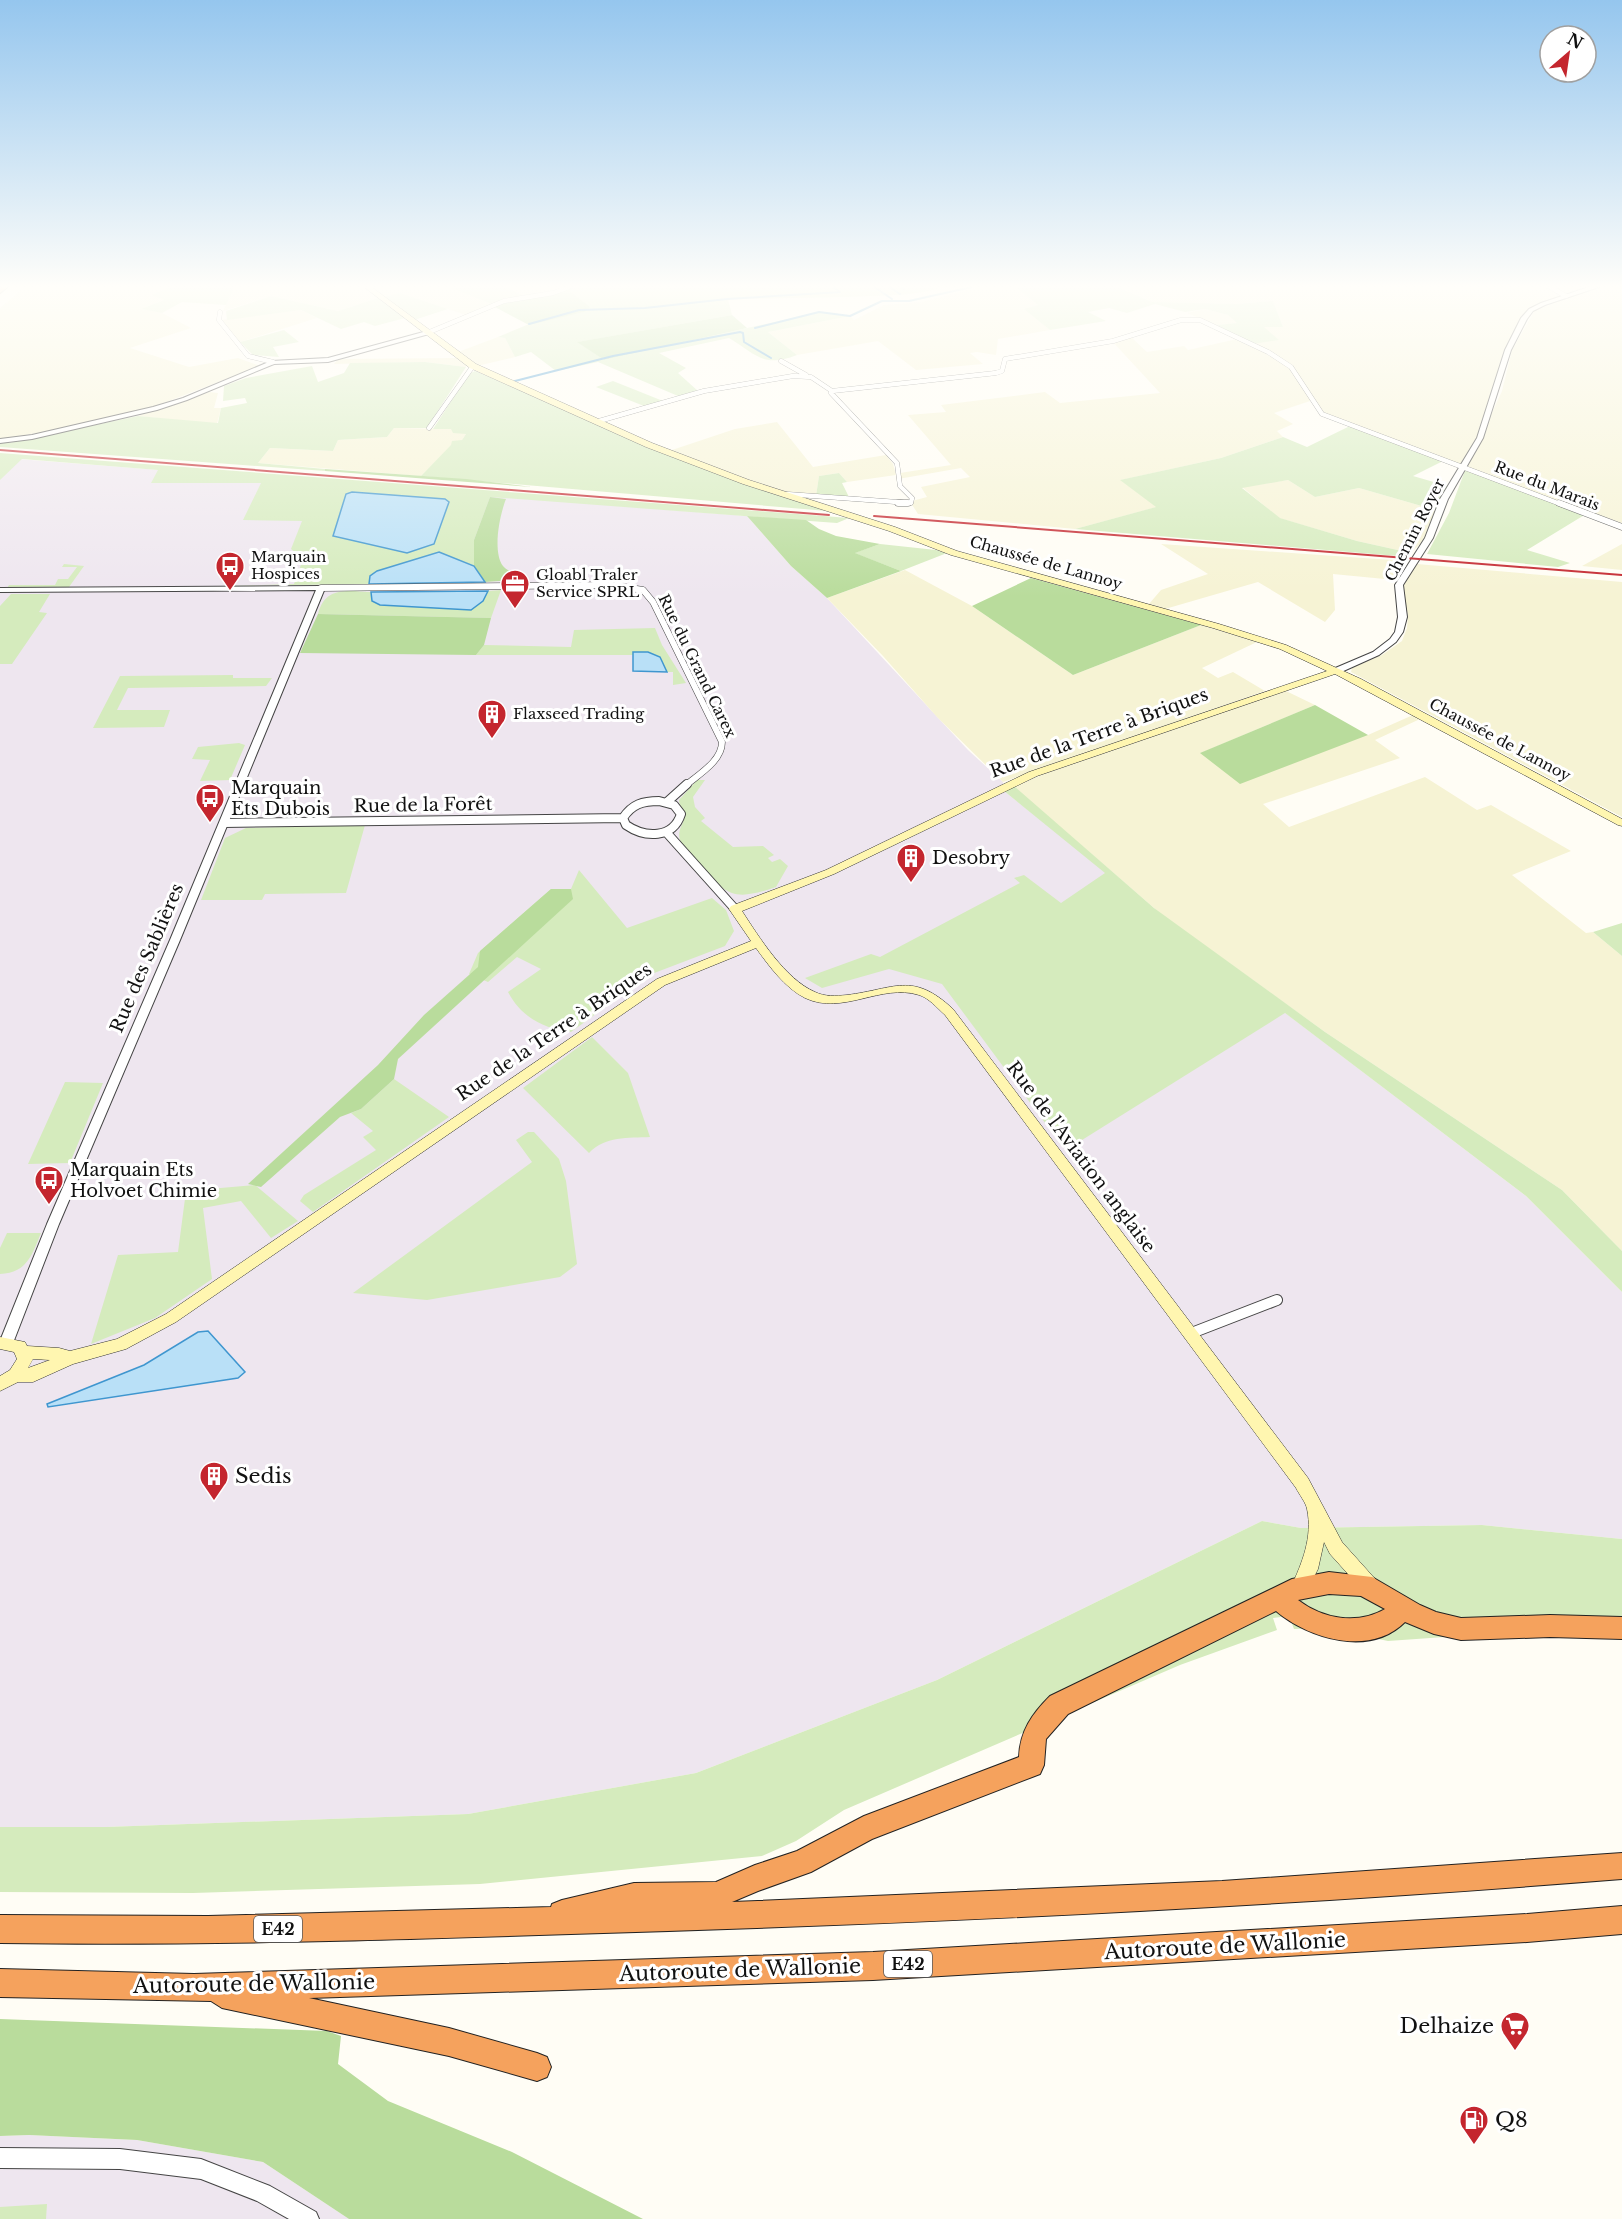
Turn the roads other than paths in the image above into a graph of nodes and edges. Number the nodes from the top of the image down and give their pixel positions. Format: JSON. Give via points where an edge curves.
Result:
{"nodes":[{"id":1,"x":207,"y":390,"type":"edge"},
{"id":2,"x":455,"y":390,"type":"edge"},
{"id":3,"x":527,"y":390,"type":"edge"},
{"id":4,"x":712,"y":390,"type":"edge"},
{"id":5,"x":845,"y":390,"type":"edge"},
{"id":6,"x":1306,"y":390,"type":"edge"},
{"id":7,"x":1495,"y":390,"type":"edge"},
{"id":8,"x":832,"y":391,"type":"joint"},
{"id":9,"x":599,"y":421,"type":"junction"},
{"id":10,"x":429,"y":428,"type":"dead end"},
{"id":11,"x":0,"y":441,"type":"edge"},
{"id":12,"x":1463,"y":467,"type":"junction"},
{"id":13,"x":784,"y":494,"type":"junction"},
{"id":14,"x":848,"y":498,"type":"junction"},
{"id":15,"x":835,"y":510,"type":"junction"},
{"id":16,"x":1622,"y":527,"type":"edge"},
{"id":17,"x":321,"y":588,"type":"junction"},
{"id":18,"x":0,"y":590,"type":"edge"},
{"id":19,"x":1336,"y":671,"type":"junction"},
{"id":20,"x":667,"y":802,"type":"junction"},
{"id":21,"x":623,"y":818,"type":"junction"},
{"id":22,"x":224,"y":823,"type":"junction"},
{"id":23,"x":1622,"y":823,"type":"edge"},
{"id":24,"x":666,"y":832,"type":"junction"},
{"id":25,"x":735,"y":909,"type":"junction"},
{"id":26,"x":758,"y":943,"type":"junction"},
{"id":27,"x":1277,"y":1300,"type":"dead end"},
{"id":28,"x":1189,"y":1334,"type":"junction"},
{"id":29,"x":3,"y":1343,"type":"edge"},
{"id":30,"x":24,"y":1352,"type":"junction"},
{"id":31,"x":70,"y":1358,"type":"junction"},
{"id":32,"x":16,"y":1375,"type":"junction"},
{"id":33,"x":0,"y":1384,"type":"edge"},
{"id":34,"x":1314,"y":1504,"type":"junction"},
{"id":35,"x":1372,"y":1588,"type":"junction"},
{"id":36,"x":1289,"y":1593,"type":"junction"},
{"id":37,"x":1402,"y":1608,"type":"junction"},
{"id":38,"x":1622,"y":1628,"type":"edge"},
{"id":39,"x":1622,"y":1866,"type":"edge"},
{"id":40,"x":1622,"y":1920,"type":"edge"},
{"id":41,"x":528,"y":1922,"type":"junction"},
{"id":42,"x":0,"y":1929,"type":"edge"},
{"id":43,"x":0,"y":1983,"type":"edge"},
{"id":44,"x":194,"y":1988,"type":"junction"},
{"id":45,"x":537,"y":2067,"type":"dead end"},
{"id":46,"x":0,"y":2157,"type":"edge"},
{"id":47,"x":309,"y":2219,"type":"edge"}],
"edges":[{"from":1,"to":11,"type":"street","via":[[155,409]]},
{"from":2,"to":10,"type":"street"},
{"from":3,"to":9,"type":"main road","name":"Chaussée de Lannoy"},
{"from":4,"to":9,"type":"street"},
{"from":5,"to":8,"type":"street","name":"Rue du Marais"},
{"from":6,"to":12,"type":"street","name":"Rue du Marais","via":[[1322,414]]},
{"from":7,"to":12,"type":"street","name":"Chemin Royer","via":[[1480,438]]},
{"from":8,"to":14,"type":"street","via":[[897,463],[900,486],[912,498],[911,503],[901,504]]},
{"from":9,"to":13,"type":"main road","name":"Chaussée de Lannoy","via":[[658,449]]},
{"from":12,"to":16,"type":"street","name":"Rue du Marais"},
{"from":12,"to":19,"type":"street","name":"Chemin Royer","via":[[1444,499],[1429,538],[1399,585],[1402,623],[1396,638],[1381,650]]},
{"from":13,"to":14,"type":"street"},
{"from":13,"to":15,"type":"main road","name":"Chaussée de Lannoy"},
{"from":14,"to":15,"type":"street","via":[[838,502]]},
{"from":15,"to":19,"type":"main road","name":"Chaussée de Lannoy","via":[[983,562],[1249,636]]},
{"from":17,"to":18,"type":"street"},
{"from":17,"to":20,"type":"street","name":"Rue du Grand Carex","via":[[611,585],[643,591],[653,602],[722,742],[718,757]]},
{"from":17,"to":22,"type":"street","name":"Rue des Sablières"},
{"from":19,"to":23,"type":"main road","name":"Chaussée de Lannoy"},
{"from":19,"to":25,"type":"main road","name":"Rue de la Terre à Briques","via":[[1034,774],[830,872]]},
{"from":20,"to":21,"type":"street","via":[[642,802],[629,808]]},
{"from":20,"to":24,"type":"street","via":[[681,814],[678,824]]},
{"from":21,"to":22,"type":"street","name":"Rue de la Forêt"},
{"from":21,"to":24,"type":"street","via":[[633,831],[649,835]]},
{"from":22,"to":29,"type":"street","name":"Rue des Sablières"},
{"from":24,"to":25,"type":"street"},
{"from":25,"to":26,"type":"main road"},
{"from":26,"to":28,"type":"main road","name":"Rue de l'Aviation anglaise","via":[[795,984],[816,997],[839,1000],[900,989],[935,998]]},
{"from":26,"to":31,"type":"main road","name":"Rue de la Terre à Briques","via":[[661,982],[171,1318],[121,1344]]},
{"from":27,"to":28,"type":"street"},
{"from":28,"to":34,"type":"main road","name":"Rue de l'Aviation anglaise"},
{"from":29,"to":30,"type":"main road","via":[[14,1344]]},
{"from":30,"to":31,"type":"main road","name":"Rue de la Terre à Briques"},
{"from":30,"to":32,"type":"main road","via":[[22,1367]]},
{"from":31,"to":32,"type":"main road","name":"Rue de la Terre à Briques","via":[[33,1375]]},
{"from":32,"to":33,"type":"main road","name":"Rue de la Terre à Briques"},
{"from":34,"to":35,"type":"main road","name":"Rue de l'Aviation anglaise","via":[[1346,1563]]},
{"from":34,"to":36,"type":"main road","via":[[1317,1543],[1311,1567]]},
{"from":35,"to":36,"type":"highway","via":[[1342,1583]]},
{"from":35,"to":37,"type":"highway"},
{"from":36,"to":37,"type":"highway","via":[[1309,1620],[1353,1630],[1379,1626]]},
{"from":36,"to":41,"type":"highway","via":[[1059,1705],[1043,1720],[1031,1742],[1031,1765],[864,1829],[802,1863],[717,1895],[634,1898]]},
{"from":37,"to":38,"type":"highway","via":[[1434,1623],[1461,1629]]},
{"from":39,"to":41,"type":"highway","number":"E42","via":[[858,1913]]},
{"from":40,"to":44,"type":"highway","name":"Autoroute de Wallonie","number":"E42","via":[[873,1966]]},
{"from":41,"to":42,"type":"highway","number":"E42","via":[[268,1930]]},
{"from":43,"to":44,"type":"highway","name":"Autoroute de Wallonie","number":"E42"},
{"from":44,"to":45,"type":"highway","via":[[448,2042]]},
{"from":46,"to":47,"type":"street","via":[[120,2159],[201,2169],[263,2193]]}]}
